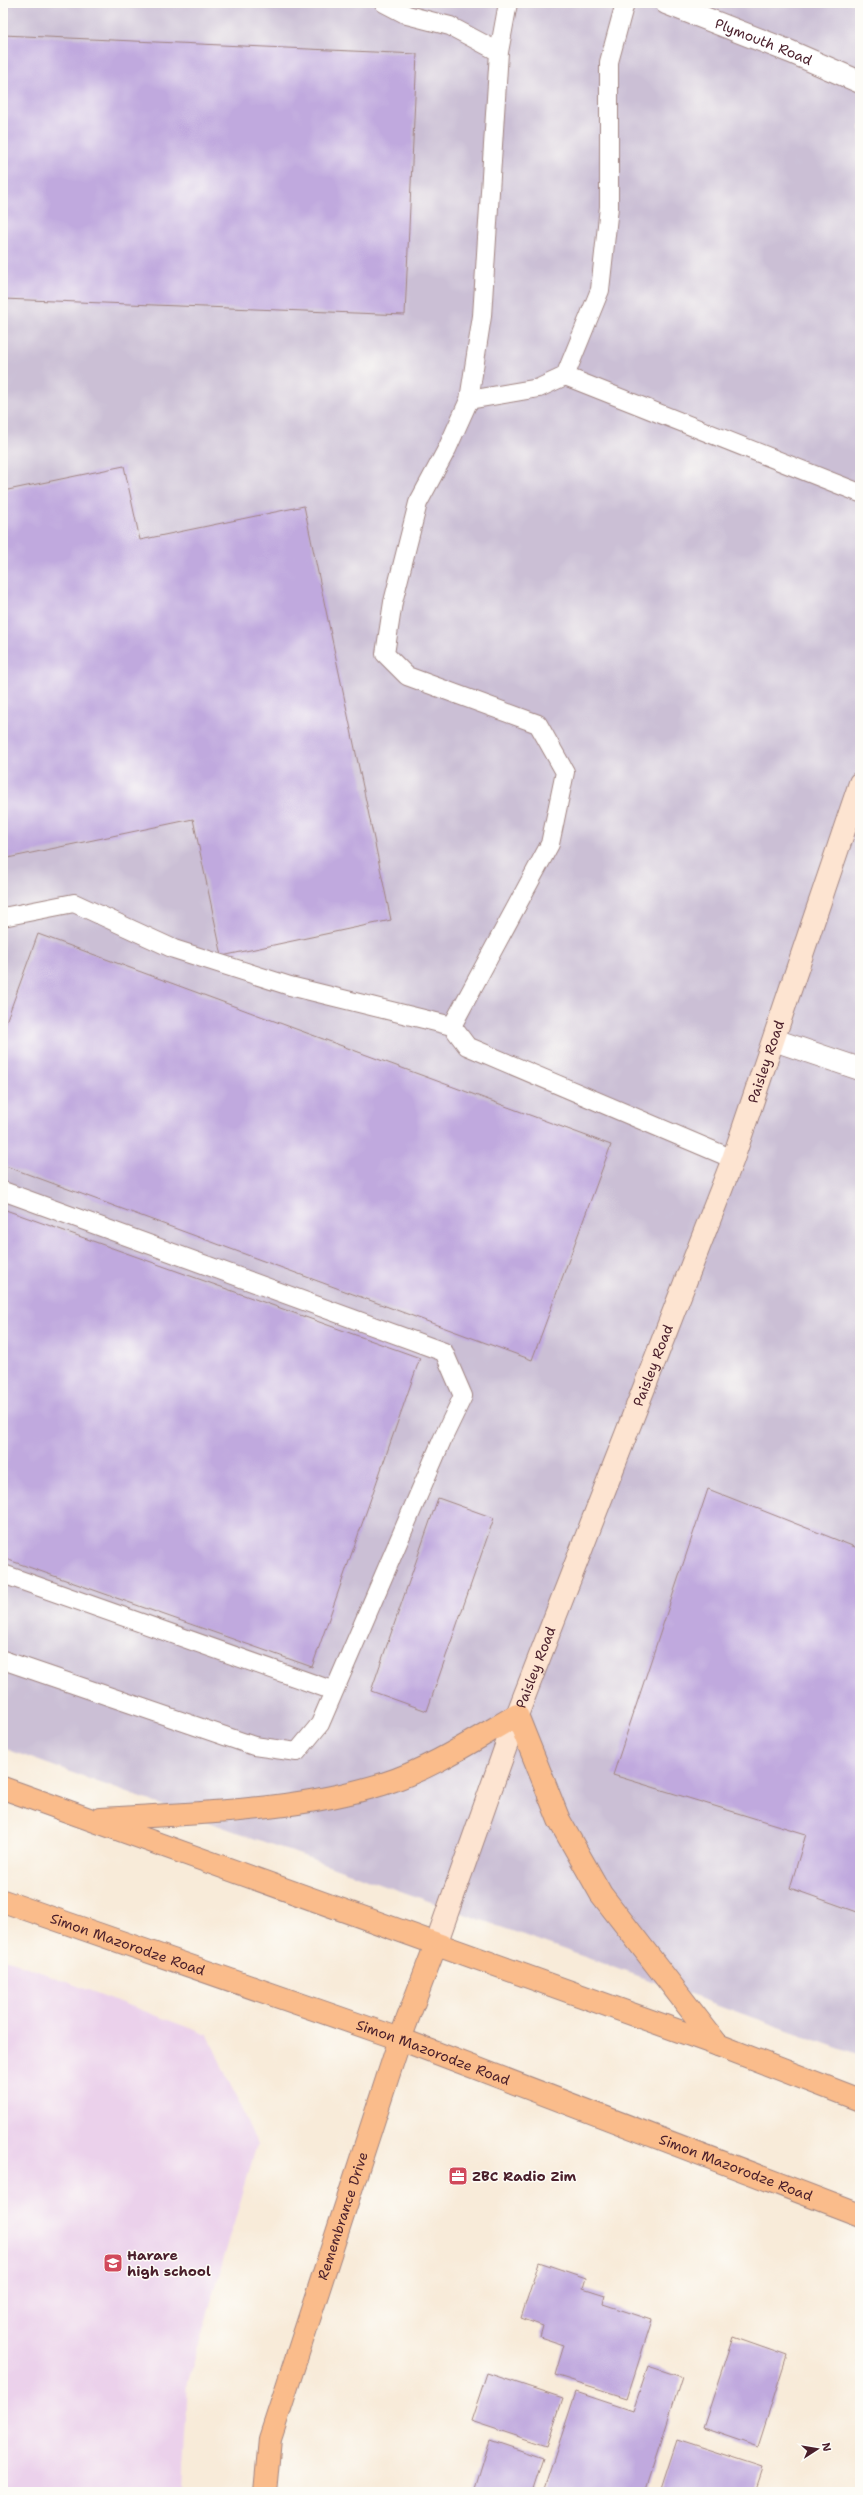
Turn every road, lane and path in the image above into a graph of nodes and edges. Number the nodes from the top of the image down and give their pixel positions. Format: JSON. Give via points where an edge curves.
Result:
{"nodes":[{"id":1,"x":384,"y":3,"type":"edge"},
{"id":2,"x":508,"y":3,"type":"edge"},
{"id":3,"x":625,"y":3,"type":"edge"},
{"id":4,"x":666,"y":3,"type":"edge"},
{"id":5,"x":499,"y":52,"type":"junction"},
{"id":6,"x":860,"y":82,"type":"edge"},
{"id":7,"x":565,"y":376,"type":"junction"},
{"id":8,"x":469,"y":400,"type":"junction"},
{"id":9,"x":860,"y":494,"type":"edge"},
{"id":10,"x":860,"y":783,"type":"edge"},
{"id":11,"x":3,"y":917,"type":"edge"},
{"id":12,"x":452,"y":1026,"type":"junction"},
{"id":13,"x":774,"y":1040,"type":"junction"},
{"id":14,"x":860,"y":1069,"type":"edge"},
{"id":15,"x":733,"y":1159,"type":"junction"},
{"id":16,"x":3,"y":1191,"type":"edge"},
{"id":17,"x":3,"y":1574,"type":"edge"},
{"id":18,"x":3,"y":1660,"type":"edge"},
{"id":19,"x":334,"y":1691,"type":"junction"},
{"id":20,"x":517,"y":1715,"type":"junction"},
{"id":21,"x":3,"y":1788,"type":"edge"},
{"id":22,"x":92,"y":1820,"type":"junction"},
{"id":23,"x":3,"y":1901,"type":"edge"},
{"id":24,"x":436,"y":1944,"type":"junction"},
{"id":25,"x":400,"y":2039,"type":"junction"},
{"id":26,"x":718,"y":2045,"type":"junction"},
{"id":27,"x":860,"y":2100,"type":"edge"},
{"id":28,"x":860,"y":2215,"type":"edge"},
{"id":29,"x":265,"y":2492,"type":"edge"}],
"edges":[{"from":1,"to":5,"type":"lane","via":[[407,15],[450,26]]},
{"from":2,"to":5,"type":"lane"},
{"from":3,"to":7,"type":"lane","via":[[609,62],[609,207],[600,290]]},
{"from":4,"to":6,"type":"street","name":"Plymouth Road"},
{"from":5,"to":8,"type":"lane","via":[[482,316]]},
{"from":7,"to":8,"type":"lane","via":[[539,388]]},
{"from":7,"to":9,"type":"lane"},
{"from":8,"to":12,"type":"lane","via":[[447,449],[418,503],[393,602],[385,654],[406,676],[538,724],[565,772],[550,844]]},
{"from":10,"to":13,"type":"main road","name":"Paisley Road"},
{"from":11,"to":12,"type":"lane","via":[[74,903],[174,949],[290,986]]},
{"from":12,"to":15,"type":"lane","via":[[467,1046]]},
{"from":13,"to":14,"type":"street"},
{"from":13,"to":15,"type":"main road","name":"Paisley Road"},
{"from":15,"to":20,"type":"main road","name":"Paisley Road"},
{"from":16,"to":19,"type":"lane","via":[[444,1352],[463,1396]]},
{"from":17,"to":19,"type":"lane"},
{"from":18,"to":19,"type":"lane","via":[[254,1746],[297,1752],[320,1724]]},
{"from":20,"to":22,"type":"main road","via":[[420,1769],[384,1784],[331,1798],[239,1810]]},
{"from":20,"to":24,"type":"main road","name":"Paisley Road"},
{"from":20,"to":26,"type":"main road","via":[[559,1820],[601,1894]]},
{"from":21,"to":22,"type":"main road"},
{"from":22,"to":24,"type":"main road"},
{"from":23,"to":25,"type":"main road","name":"Simon Mazorodze Road"},
{"from":24,"to":25,"type":"main road","name":"Remembrance Drive"},
{"from":24,"to":26,"type":"main road"},
{"from":25,"to":28,"type":"main road","name":"Simon Mazorodze Road"},
{"from":25,"to":29,"type":"main road","name":"Remembrance Drive","via":[[270,2439]]},
{"from":26,"to":27,"type":"main road"}]}
